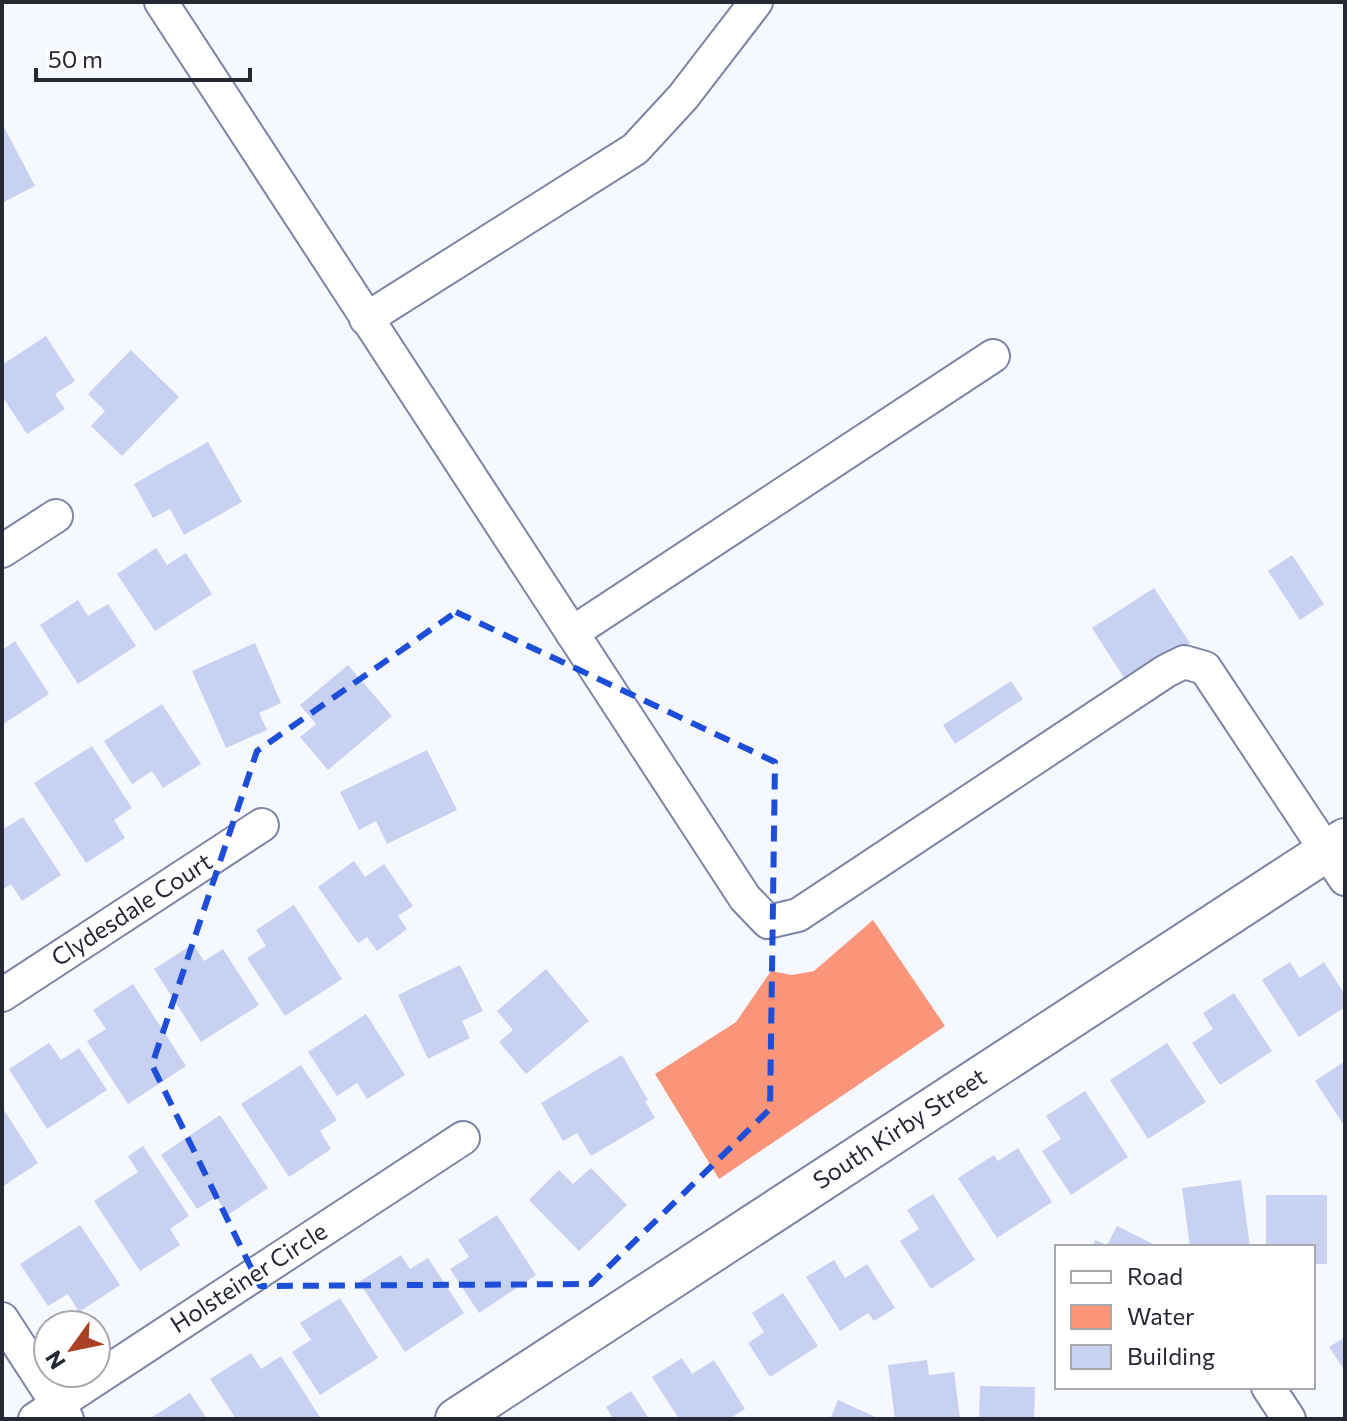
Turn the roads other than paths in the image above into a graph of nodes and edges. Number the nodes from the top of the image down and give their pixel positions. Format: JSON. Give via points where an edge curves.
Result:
{"nodes":[{"id":1,"x":161,"y":2,"type":"edge"},
{"id":2,"x":756,"y":2,"type":"edge"},
{"id":3,"x":366,"y":319,"type":"junction"},
{"id":4,"x":993,"y":356,"type":"dead end"},
{"id":5,"x":56,"y":516,"type":"dead end"},
{"id":6,"x":2,"y":551,"type":"edge"},
{"id":7,"x":572,"y":633,"type":"junction"},
{"id":8,"x":262,"y":825,"type":"dead end"},
{"id":9,"x":1339,"y":856,"type":"edge"},
{"id":10,"x":2,"y":995,"type":"edge"},
{"id":11,"x":463,"y":1138,"type":"dead end"},
{"id":12,"x":2,"y":1319,"type":"edge"},
{"id":13,"x":1269,"y":1389,"type":"edge"},
{"id":14,"x":53,"y":1414,"type":"edge"},
{"id":15,"x":456,"y":1419,"type":"edge"},
{"id":16,"x":1289,"y":1419,"type":"edge"}],
"edges":[{"from":1,"to":3,"type":"street"},
{"from":2,"to":3,"type":"street","via":[[683,97],[635,149]]},
{"from":3,"to":7,"type":"street"},
{"from":4,"to":7,"type":"street"},
{"from":5,"to":6,"type":"street"},
{"from":7,"to":9,"type":"street","via":[[745,898],[768,922],[798,915],[1184,662],[1205,668]]},
{"from":8,"to":10,"type":"street","name":"Clydesdale Court"},
{"from":9,"to":15,"type":"street","name":"South Kirby Street"},
{"from":11,"to":14,"type":"street","name":"Holsteiner Circle"},
{"from":12,"to":14,"type":"street"},
{"from":13,"to":16,"type":"street"}]}
